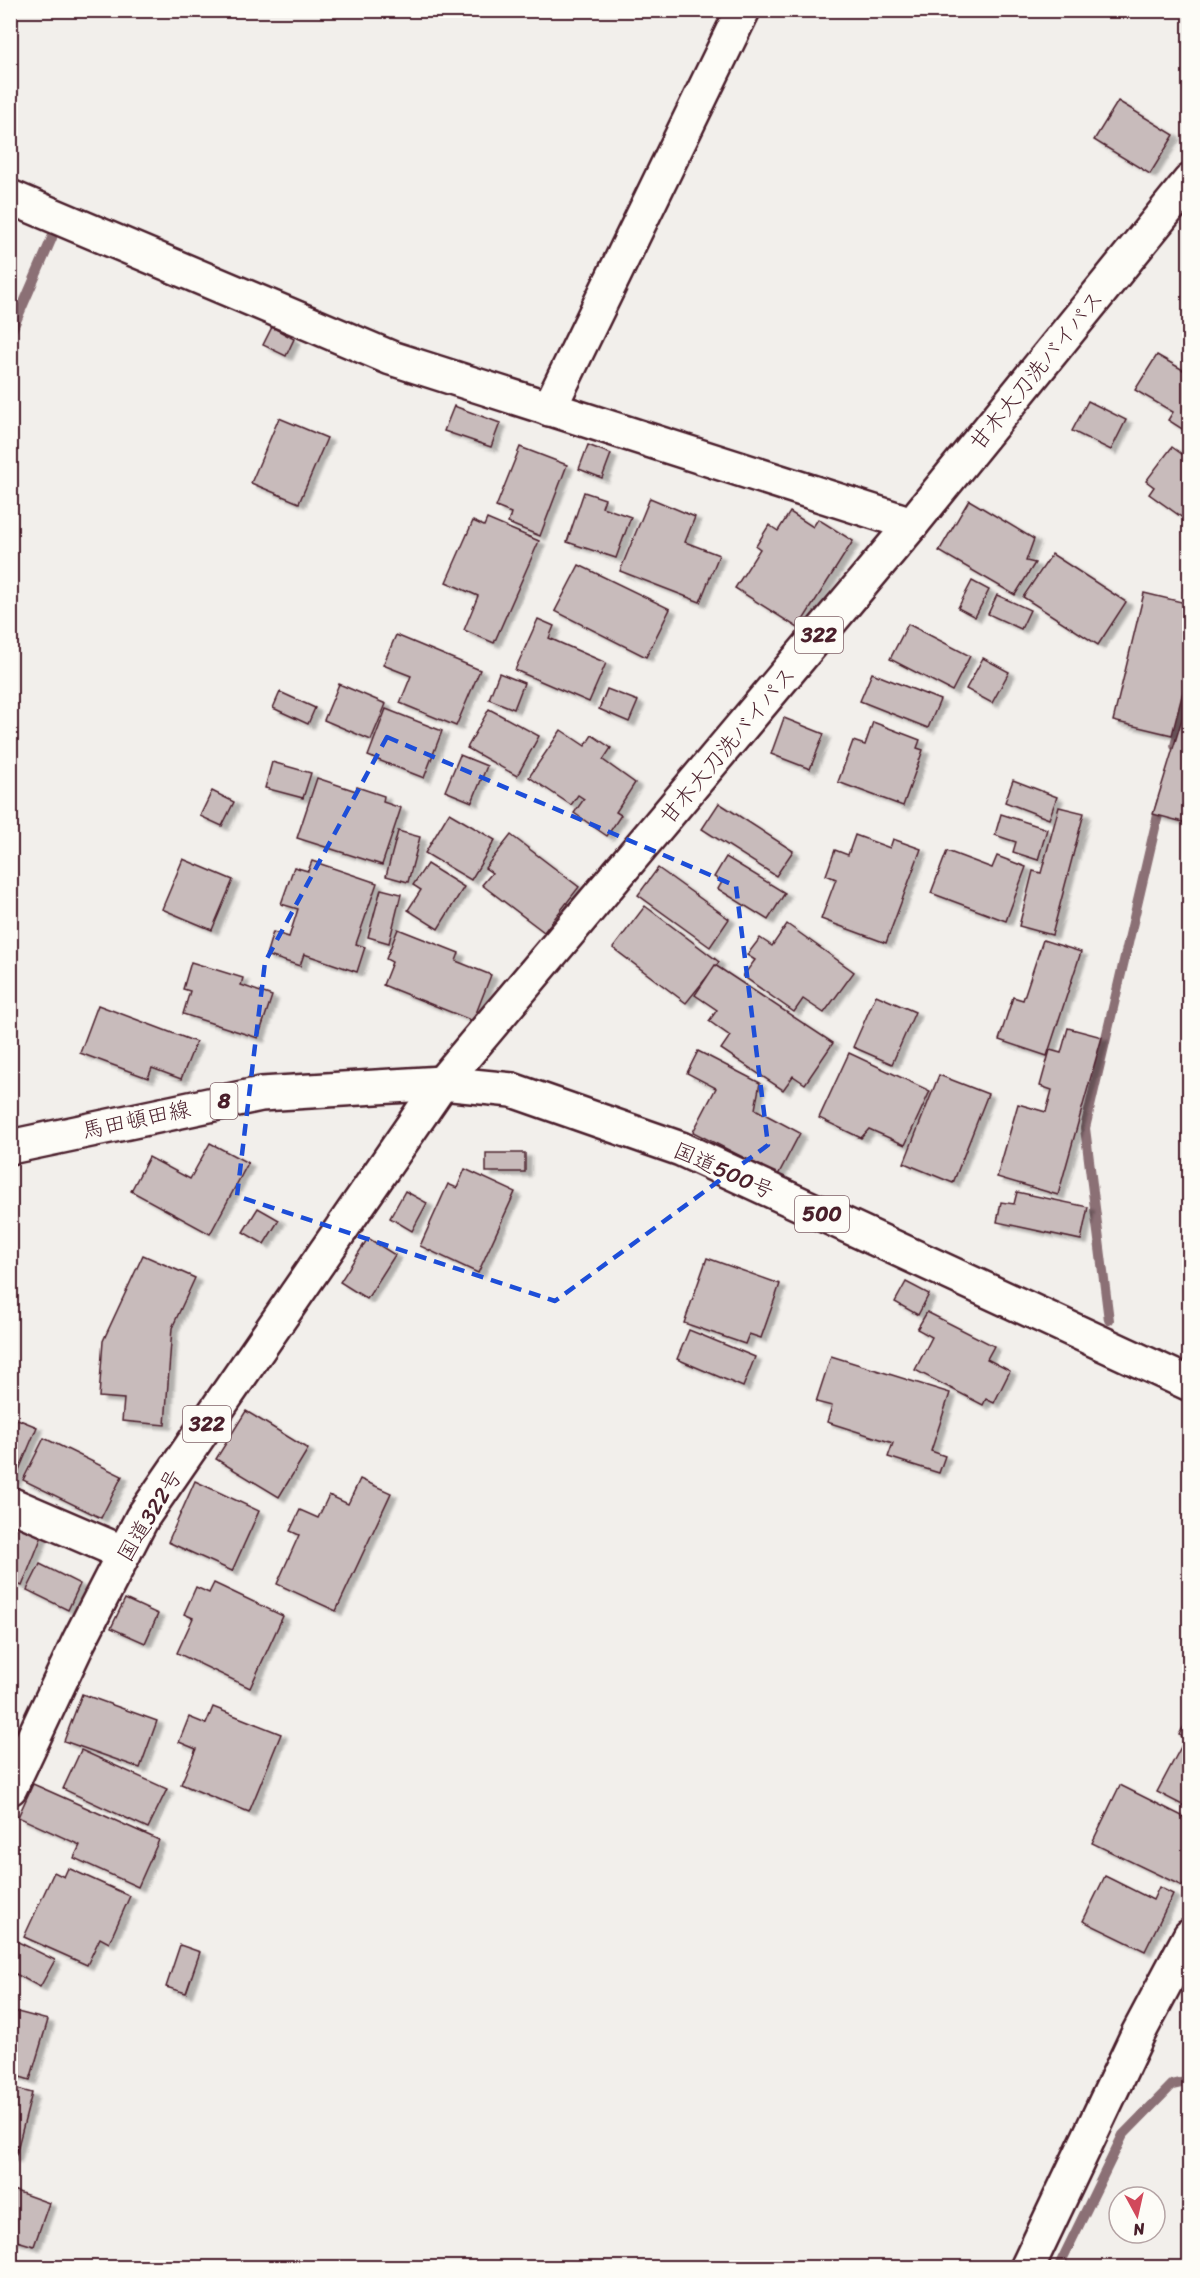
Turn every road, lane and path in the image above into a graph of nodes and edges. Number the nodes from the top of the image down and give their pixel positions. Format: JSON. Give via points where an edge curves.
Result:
{"nodes":[{"id":1,"x":742,"y":10,"type":"edge"},
{"id":2,"x":1190,"y":181,"type":"edge"},
{"id":3,"x":10,"y":197,"type":"edge"},
{"id":4,"x":549,"y":409,"type":"junction"},
{"id":5,"x":912,"y":524,"type":"junction"},
{"id":6,"x":442,"y":1083,"type":"junction"},
{"id":7,"x":10,"y":1147,"type":"edge"},
{"id":8,"x":1190,"y":1384,"type":"edge"},
{"id":9,"x":10,"y":1504,"type":"edge"},
{"id":10,"x":124,"y":1553,"type":"junction"},
{"id":11,"x":10,"y":1788,"type":"edge"},
{"id":12,"x":1190,"y":1936,"type":"edge"},
{"id":13,"x":1027,"y":2268,"type":"edge"}],
"edges":[{"from":1,"to":4,"type":"main road"},
{"from":2,"to":5,"type":"main road","name":"甘木大刀洗バイパス","number":"322"},
{"from":3,"to":4,"type":"main road","via":[[392,358]]},
{"from":4,"to":5,"type":"main road"},
{"from":5,"to":6,"type":"main road","name":"甘木大刀洗バイパス","number":"322"},
{"from":6,"to":7,"type":"main road","name":"馬田頓田線","number":"8","via":[[261,1094]]},
{"from":6,"to":8,"type":"main road","name":"国道500号","number":"500","via":[[512,1090],[681,1149]]},
{"from":6,"to":10,"type":"main road","name":"国道322号","number":"322","via":[[142,1518]]},
{"from":9,"to":10,"type":"main road"},
{"from":10,"to":11,"type":"main road","name":"国道322号","number":"322"},
{"from":12,"to":13,"type":"main road","via":[[1138,2034]]}]}
